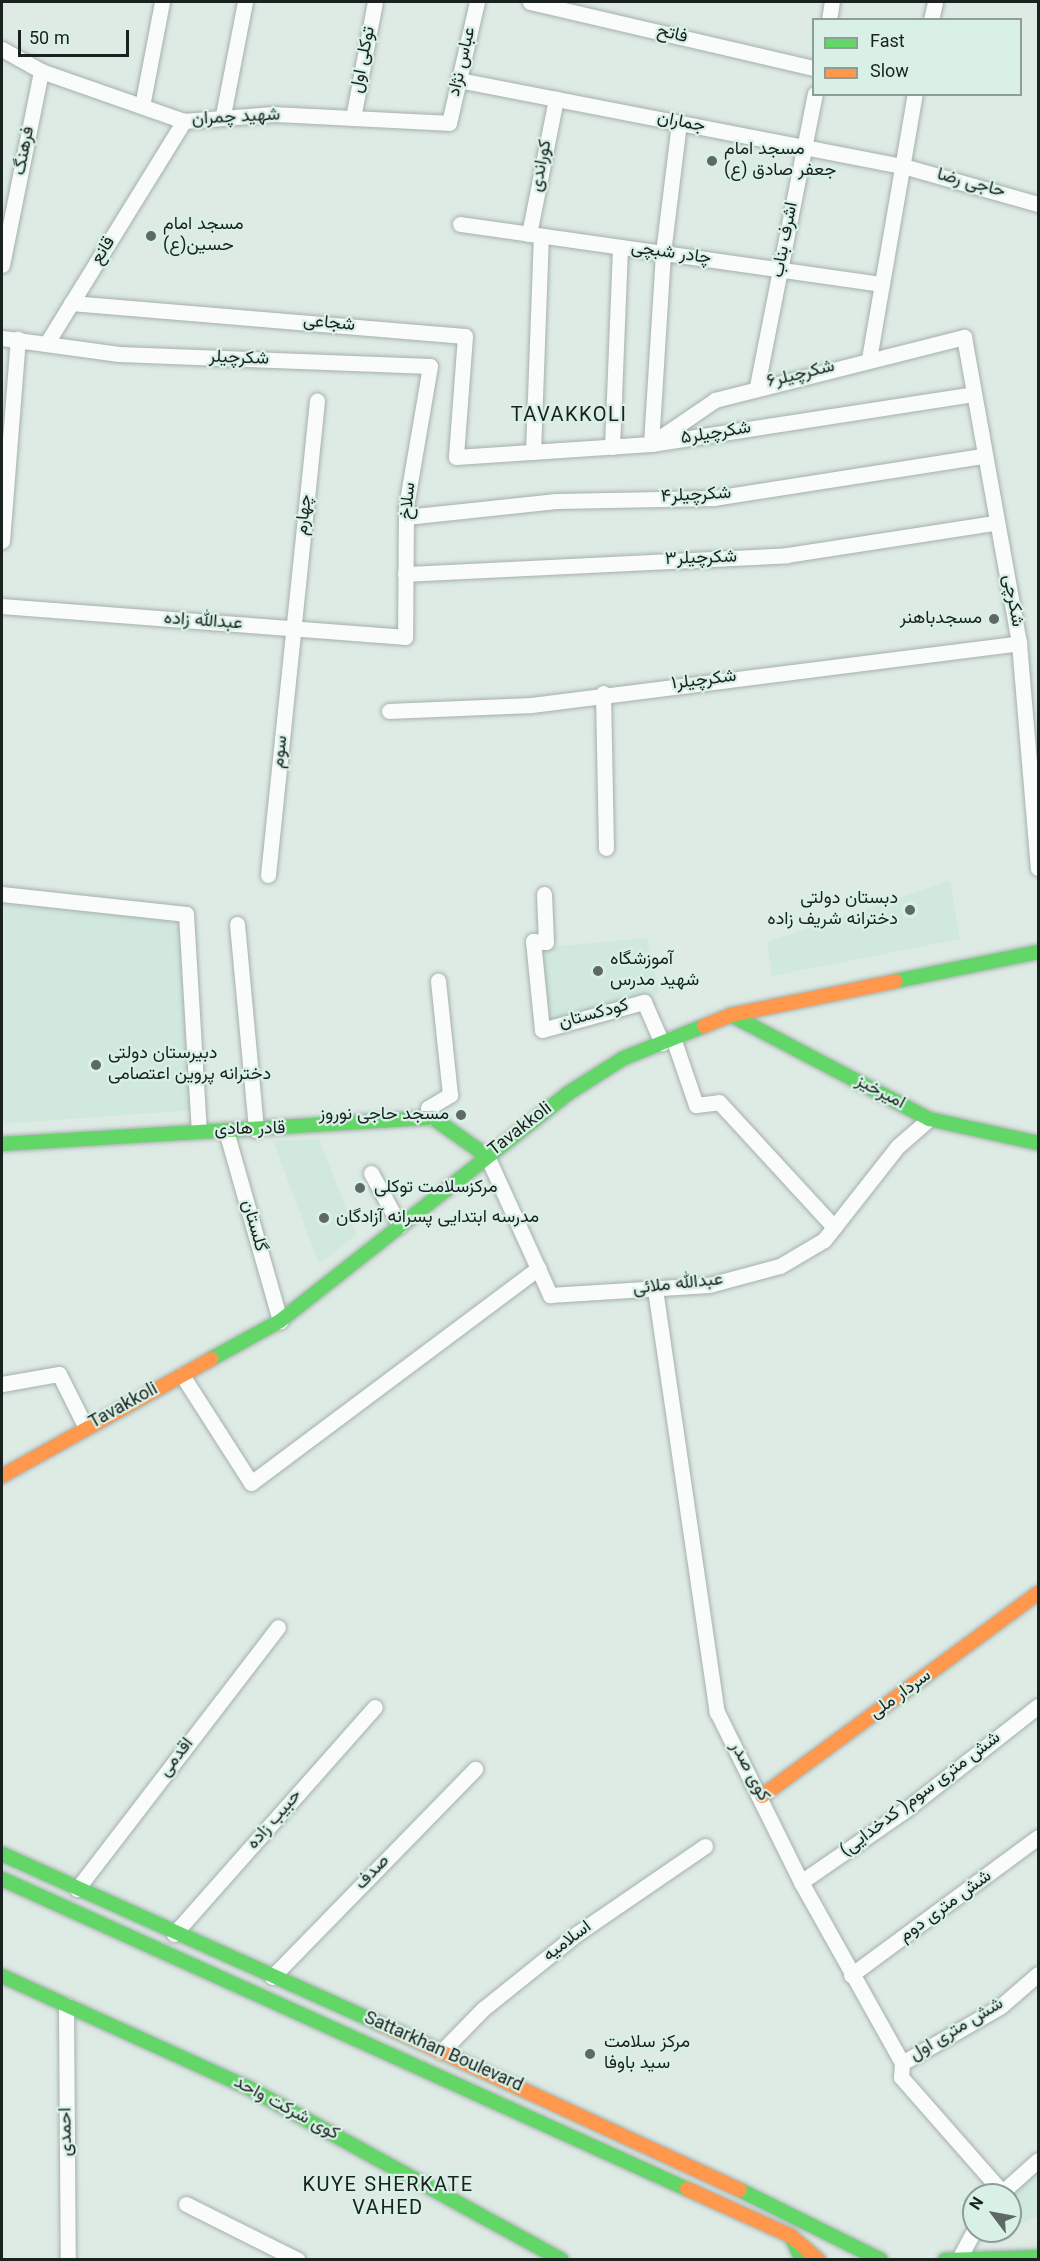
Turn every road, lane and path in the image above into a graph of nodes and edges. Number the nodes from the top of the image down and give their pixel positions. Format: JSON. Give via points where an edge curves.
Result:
{"nodes":[{"id":1,"x":162,"y":2,"type":"edge"},
{"id":2,"x":245,"y":2,"type":"edge"},
{"id":3,"x":375,"y":2,"type":"edge"},
{"id":4,"x":477,"y":2,"type":"edge"},
{"id":5,"x":530,"y":2,"type":"edge"},
{"id":6,"x":832,"y":2,"type":"edge"},
{"id":7,"x":935,"y":2,"type":"edge"},
{"id":8,"x":829,"y":18,"type":"edge"},
{"id":9,"x":931,"y":18,"type":"edge"},
{"id":10,"x":2,"y":48,"type":"edge"},
{"id":11,"x":812,"y":68,"type":"edge"},
{"id":12,"x":41,"y":71,"type":"junction"},
{"id":13,"x":459,"y":80,"type":"junction"},
{"id":14,"x":815,"y":96,"type":"edge"},
{"id":15,"x":915,"y":96,"type":"edge"},
{"id":16,"x":556,"y":99,"type":"junction"},
{"id":17,"x":142,"y":106,"type":"junction"},
{"id":18,"x":223,"y":115,"type":"junction"},
{"id":19,"x":353,"y":118,"type":"junction"},
{"id":20,"x":184,"y":121,"type":"junction"},
{"id":21,"x":449,"y":123,"type":"joint"},
{"id":22,"x":679,"y":123,"type":"junction"},
{"id":23,"x":805,"y":147,"type":"junction"},
{"id":24,"x":903,"y":166,"type":"junction"},
{"id":25,"x":1038,"y":204,"type":"edge"},
{"id":26,"x":460,"y":224,"type":"dead end"},
{"id":27,"x":535,"y":235,"type":"junction"},
{"id":28,"x":620,"y":247,"type":"junction"},
{"id":29,"x":663,"y":253,"type":"junction"},
{"id":30,"x":2,"y":266,"type":"edge"},
{"id":31,"x":780,"y":270,"type":"junction"},
{"id":32,"x":882,"y":284,"type":"junction"},
{"id":33,"x":71,"y":303,"type":"junction"},
{"id":34,"x":964,"y":337,"type":"joint"},
{"id":35,"x":2,"y":338,"type":"edge"},
{"id":36,"x":18,"y":339,"type":"junction"},
{"id":37,"x":48,"y":341,"type":"junction"},
{"id":38,"x":869,"y":359,"type":"junction"},
{"id":39,"x":430,"y":366,"type":"joint"},
{"id":40,"x":757,"y":386,"type":"junction"},
{"id":41,"x":973,"y":394,"type":"junction"},
{"id":42,"x":317,"y":401,"type":"dead end"},
{"id":43,"x":651,"y":444,"type":"junction"},
{"id":44,"x":612,"y":447,"type":"junction"},
{"id":45,"x":533,"y":452,"type":"junction"},
{"id":46,"x":983,"y":456,"type":"junction"},
{"id":47,"x":456,"y":457,"type":"joint"},
{"id":48,"x":406,"y":517,"type":"junction"},
{"id":49,"x":994,"y":523,"type":"junction"},
{"id":50,"x":2,"y":541,"type":"edge"},
{"id":51,"x":405,"y":574,"type":"junction"},
{"id":52,"x":2,"y":606,"type":"edge"},
{"id":53,"x":294,"y":629,"type":"junction"},
{"id":54,"x":405,"y":637,"type":"joint"},
{"id":55,"x":1019,"y":643,"type":"junction"},
{"id":56,"x":603,"y":693,"type":"junction"},
{"id":57,"x":389,"y":711,"type":"dead end"},
{"id":58,"x":606,"y":848,"type":"dead end"},
{"id":59,"x":1038,"y":868,"type":"edge"},
{"id":60,"x":268,"y":875,"type":"dead end"},
{"id":61,"x":2,"y":894,"type":"edge"},
{"id":62,"x":544,"y":894,"type":"dead end"},
{"id":63,"x":237,"y":924,"type":"dead end"},
{"id":64,"x":1038,"y":952,"type":"edge"},
{"id":65,"x":438,"y":981,"type":"dead end"},
{"id":66,"x":731,"y":1014,"type":"junction"},
{"id":67,"x":667,"y":1041,"type":"junction"},
{"id":68,"x":433,"y":1118,"type":"junction"},
{"id":69,"x":929,"y":1119,"type":"junction"},
{"id":70,"x":256,"y":1130,"type":"junction"},
{"id":71,"x":199,"y":1131,"type":"junction"},
{"id":72,"x":226,"y":1131,"type":"junction"},
{"id":73,"x":1038,"y":1143,"type":"edge"},
{"id":74,"x":2,"y":1144,"type":"edge"},
{"id":75,"x":487,"y":1156,"type":"junction"},
{"id":76,"x":371,"y":1173,"type":"dead end"},
{"id":77,"x":400,"y":1226,"type":"junction"},
{"id":78,"x":834,"y":1227,"type":"junction"},
{"id":79,"x":538,"y":1268,"type":"junction"},
{"id":80,"x":655,"y":1289,"type":"junction"},
{"id":81,"x":280,"y":1321,"type":"junction"},
{"id":82,"x":182,"y":1375,"type":"junction"},
{"id":83,"x":2,"y":1384,"type":"edge"},
{"id":84,"x":86,"y":1428,"type":"junction"},
{"id":85,"x":2,"y":1476,"type":"edge"},
{"id":86,"x":1038,"y":1593,"type":"edge"},
{"id":87,"x":278,"y":1627,"type":"dead end"},
{"id":88,"x":1038,"y":1706,"type":"edge"},
{"id":89,"x":375,"y":1707,"type":"dead end"},
{"id":90,"x":475,"y":1769,"type":"dead end"},
{"id":91,"x":762,"y":1796,"type":"junction"},
{"id":92,"x":1038,"y":1837,"type":"edge"},
{"id":93,"x":705,"y":1846,"type":"dead end"},
{"id":94,"x":2,"y":1854,"type":"edge"},
{"id":95,"x":2,"y":1879,"type":"edge"},
{"id":96,"x":801,"y":1882,"type":"junction"},
{"id":97,"x":77,"y":1889,"type":"junction"},
{"id":98,"x":174,"y":1934,"type":"junction"},
{"id":99,"x":1038,"y":1974,"type":"edge"},
{"id":100,"x":851,"y":1975,"type":"junction"},
{"id":101,"x":2,"y":1976,"type":"edge"},
{"id":102,"x":272,"y":1977,"type":"junction"},
{"id":103,"x":66,"y":2005,"type":"junction"},
{"id":104,"x":441,"y":2052,"type":"junction"},
{"id":105,"x":902,"y":2063,"type":"junction"},
{"id":106,"x":1038,"y":2160,"type":"edge"},
{"id":107,"x":991,"y":2183,"type":"edge"},
{"id":108,"x":1012,"y":2183,"type":"edge"},
{"id":109,"x":186,"y":2204,"type":"dead end"},
{"id":110,"x":791,"y":2236,"type":"junction"},
{"id":111,"x":968,"y":2243,"type":"edge"},
{"id":112,"x":961,"y":2255,"type":"junction"},
{"id":113,"x":1038,"y":2257,"type":"edge"},
{"id":114,"x":69,"y":2259,"type":"edge"},
{"id":115,"x":298,"y":2259,"type":"edge"},
{"id":116,"x":561,"y":2259,"type":"edge"},
{"id":117,"x":802,"y":2259,"type":"edge"},
{"id":118,"x":819,"y":2259,"type":"edge"},
{"id":119,"x":881,"y":2259,"type":"edge"},
{"id":120,"x":945,"y":2259,"type":"edge"}],
"edges":[{"from":1,"to":17,"type":"street"},
{"from":2,"to":18,"type":"street"},
{"from":3,"to":19,"type":"street","name":"توکلی اول"},
{"from":4,"to":13,"type":"street","name":"عباس نژاد"},
{"from":5,"to":11,"type":"street","name":"فاتح"},
{"from":6,"to":8,"type":"street"},
{"from":7,"to":9,"type":"street"},
{"from":10,"to":12,"type":"street","name":"شهید چمران"},
{"from":12,"to":17,"type":"street","name":"شهید چمران"},
{"from":12,"to":30,"type":"street","name":"فرهنگ"},
{"from":13,"to":16,"type":"street","name":"جماران"},
{"from":13,"to":21,"type":"street","name":"عباس نژاد"},
{"from":14,"to":23,"type":"street","name":"اشرف بناب"},
{"from":15,"to":24,"type":"street"},
{"from":16,"to":22,"type":"street","name":"جماران"},
{"from":16,"to":27,"type":"street","name":"کوراندی"},
{"from":17,"to":20,"type":"street","name":"شهید چمران"},
{"from":18,"to":19,"type":"street","name":"شهید چمران"},
{"from":18,"to":20,"type":"street","name":"شهید چمران"},
{"from":19,"to":21,"type":"street","name":"شهید چمران"},
{"from":20,"to":33,"type":"street","name":"قانع"},
{"from":22,"to":23,"type":"street","name":"جماران"},
{"from":22,"to":29,"type":"street"},
{"from":23,"to":24,"type":"street","name":"جماران"},
{"from":23,"to":31,"type":"street","name":"اشرف بناب"},
{"from":24,"to":25,"type":"street","name":"حاجی رضا"},
{"from":24,"to":32,"type":"street"},
{"from":26,"to":27,"type":"street","name":"چادر شبچی"},
{"from":27,"to":28,"type":"street","name":"چادر شبچی"},
{"from":27,"to":45,"type":"street","name":"کوراندی"},
{"from":28,"to":29,"type":"street","name":"چادر شبچی"},
{"from":28,"to":44,"type":"street"},
{"from":29,"to":31,"type":"street","name":"چادر شبچی"},
{"from":29,"to":43,"type":"street"},
{"from":31,"to":32,"type":"street","name":"چادر شبچی"},
{"from":31,"to":40,"type":"street","name":"اشرف بناب"},
{"from":32,"to":38,"type":"street"},
{"from":33,"to":37,"type":"street","name":"قانع"},
{"from":33,"to":47,"type":"street","name":"شجاعی","via":[[465,336]]},
{"from":34,"to":38,"type":"street","name":"شکرچیلر۶"},
{"from":34,"to":41,"type":"street","name":"شکرچی"},
{"from":35,"to":36,"type":"street"},
{"from":36,"to":37,"type":"street"},
{"from":36,"to":50,"type":"street"},
{"from":37,"to":39,"type":"street","name":"شکرچیلر","via":[[119,354]]},
{"from":38,"to":40,"type":"street","name":"شکرچیلر۶"},
{"from":39,"to":48,"type":"street","name":"سلاخ"},
{"from":40,"to":43,"type":"street","name":"شکرچیلر۶","via":[[715,400]]},
{"from":41,"to":43,"type":"street","name":"شکرچیلر۵"},
{"from":41,"to":46,"type":"street","name":"شکرچی"},
{"from":42,"to":53,"type":"street","name":"چهارم"},
{"from":43,"to":44,"type":"street","name":"شکرچیلر۵"},
{"from":44,"to":45,"type":"street","name":"شکرچیلر۵"},
{"from":45,"to":47,"type":"street","name":"شکرچیلر۵"},
{"from":46,"to":48,"type":"street","name":"شکرچیلر۴","via":[[714,498],[556,501]]},
{"from":46,"to":49,"type":"street","name":"شکرچی"},
{"from":48,"to":51,"type":"street","name":"سلاخ"},
{"from":49,"to":51,"type":"street","name":"شکرچیلر۳","via":[[787,555]]},
{"from":49,"to":55,"type":"street","name":"شکرچی"},
{"from":51,"to":54,"type":"street","name":"سلاخ"},
{"from":52,"to":53,"type":"street","name":"عبدالله زاده"},
{"from":53,"to":54,"type":"street","name":"عبدالله زاده"},
{"from":53,"to":60,"type":"street","name":"سوم"},
{"from":55,"to":56,"type":"street","name":"شکرچیلر۱"},
{"from":55,"to":59,"type":"street","name":"شکرچی"},
{"from":56,"to":57,"type":"street","name":"شکرچیلر۱","via":[[531,705]]},
{"from":56,"to":58,"type":"street"},
{"from":61,"to":71,"type":"street","via":[[186,914]]},
{"from":62,"to":67,"type":"street","name":"کودکستان","via":[[546,942],[533,941],[542,1030],[644,1002]]},
{"from":63,"to":70,"type":"street"},
{"from":64,"to":66,"type":"main road","name":"Tavakkoli"},
{"from":65,"to":68,"type":"street","via":[[450,1095],[428,1108]]},
{"from":66,"to":67,"type":"main road","name":"Tavakkoli"},
{"from":66,"to":69,"type":"main road","name":"امیرخیز"},
{"from":67,"to":75,"type":"main road","name":"Tavakkoli","via":[[567,1094]]},
{"from":67,"to":78,"type":"street","via":[[696,1106],[719,1102]]},
{"from":68,"to":70,"type":"main road","name":"قادر هادی"},
{"from":68,"to":75,"type":"main road"},
{"from":69,"to":73,"type":"main road","name":"امیرخیز"},
{"from":69,"to":78,"type":"street","name":"عبدالله ملائی","via":[[898,1146]]},
{"from":70,"to":72,"type":"main road","name":"قادر هادی"},
{"from":71,"to":72,"type":"main road","name":"قادر هادی"},
{"from":71,"to":74,"type":"main road","name":"قادر هادی"},
{"from":72,"to":81,"type":"street","name":"گلستان"},
{"from":75,"to":77,"type":"main road","name":"Tavakkoli"},
{"from":75,"to":79,"type":"street","name":"عبدالله ملائی"},
{"from":76,"to":77,"type":"street"},
{"from":77,"to":81,"type":"main road","name":"Tavakkoli"},
{"from":78,"to":80,"type":"street","name":"عبدالله ملائی","via":[[824,1240],[780,1266],[709,1286]]},
{"from":79,"to":80,"type":"street","name":"عبدالله ملائی","via":[[550,1295]]},
{"from":79,"to":82,"type":"street","via":[[251,1483]]},
{"from":80,"to":91,"type":"street","name":"کوی صدر","via":[[717,1712]]},
{"from":81,"to":82,"type":"main road","name":"Tavakkoli"},
{"from":82,"to":84,"type":"main road","name":"Tavakkoli"},
{"from":83,"to":84,"type":"street","via":[[59,1374]]},
{"from":84,"to":85,"type":"main road","name":"Tavakkoli"},
{"from":86,"to":91,"type":"main road","name":"سردار ملی"},
{"from":87,"to":97,"type":"street","name":"اقدمی"},
{"from":88,"to":96,"type":"street","name":"(کدخدایی )شش متری سوم","via":[[904,1811]]},
{"from":89,"to":98,"type":"street","name":"حبیب زاده"},
{"from":90,"to":102,"type":"street","name":"صدف"},
{"from":91,"to":96,"type":"street","name":"کوی صدر"},
{"from":92,"to":100,"type":"street","name":"شش متری دوم"},
{"from":93,"to":104,"type":"street","name":"اسلامیه","via":[[578,1932],[483,2009]]},
{"from":94,"to":97,"type":"main road","name":"Sattarkhan Boulevard"},
{"from":95,"to":110,"type":"main road","name":"Sattarkhan Boulevard"},
{"from":96,"to":100,"type":"street","name":"کوی صدر"},
{"from":97,"to":98,"type":"main road","name":"Sattarkhan Boulevard"},
{"from":98,"to":102,"type":"main road","name":"Sattarkhan Boulevard"},
{"from":99,"to":105,"type":"street","name":"شش متری اول","via":[[1001,2006]]},
{"from":100,"to":105,"type":"street","name":"کوی صدر"},
{"from":101,"to":103,"type":"main road","name":"کوی شرکت واحد"},
{"from":102,"to":104,"type":"main road","name":"Sattarkhan Boulevard"},
{"from":103,"to":114,"type":"street","name":"احمدی"},
{"from":103,"to":116,"type":"main road","name":"کوی شرکت واحد","via":[[247,2087]]},
{"from":104,"to":119,"type":"main road","name":"Sattarkhan Boulevard","via":[[649,2145]]},
{"from":105,"to":107,"type":"street","name":"کوی صدر","via":[[901,2077]]},
{"from":106,"to":108,"type":"street"},
{"from":109,"to":115,"type":"street"},
{"from":110,"to":117,"type":"main road"},
{"from":110,"to":118,"type":"main road","name":"Sattarkhan Boulevard"},
{"from":111,"to":112,"type":"street"},
{"from":112,"to":113,"type":"main road"},
{"from":112,"to":120,"type":"main road"}]}
